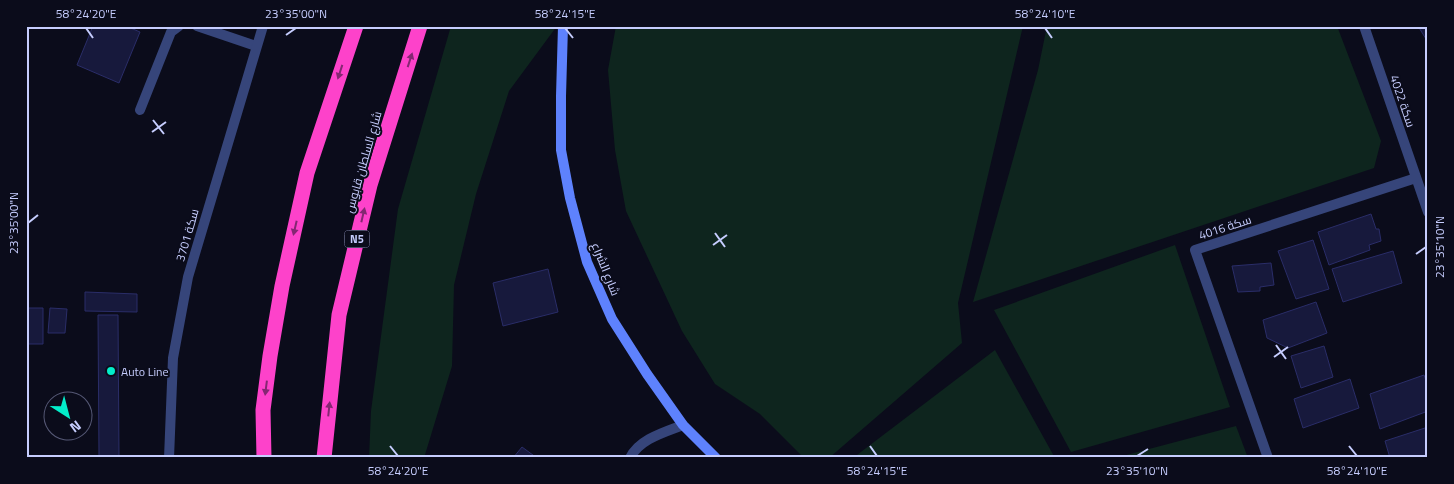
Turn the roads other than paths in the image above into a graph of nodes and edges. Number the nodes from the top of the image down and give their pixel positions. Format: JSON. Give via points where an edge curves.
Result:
{"nodes":[{"id":1,"x":178,"y":26,"type":"edge"},
{"id":2,"x":197,"y":26,"type":"edge"},
{"id":3,"x":263,"y":26,"type":"edge"},
{"id":4,"x":356,"y":26,"type":"edge"},
{"id":5,"x":420,"y":26,"type":"edge"},
{"id":6,"x":563,"y":26,"type":"edge"},
{"id":7,"x":1364,"y":26,"type":"edge"},
{"id":8,"x":256,"y":46,"type":"junction"},
{"id":9,"x":140,"y":110,"type":"dead end"},
{"id":10,"x":1416,"y":178,"type":"junction"},
{"id":11,"x":1428,"y":212,"type":"edge"},
{"id":12,"x":263,"y":410,"type":"junction"},
{"id":13,"x":683,"y":424,"type":"junction"},
{"id":14,"x":169,"y":458,"type":"edge"},
{"id":15,"x":257,"y":458,"type":"edge"},
{"id":16,"x":264,"y":458,"type":"edge"},
{"id":17,"x":325,"y":458,"type":"edge"},
{"id":18,"x":630,"y":458,"type":"edge"},
{"id":19,"x":716,"y":458,"type":"edge"},
{"id":20,"x":1268,"y":458,"type":"edge"}],
"edges":[{"from":1,"to":9,"type":"street","via":[[170,32]]},
{"from":2,"to":8,"type":"street"},
{"from":3,"to":8,"type":"street","name":"سكة 3701"},
{"from":4,"to":12,"type":"highway","one_way":true,"via":[[308,173],[282,286]]},
{"from":17,"to":5,"type":"highway","name":"شارع السلطان قابوس","number":"N5","one_way":true,"via":[[339,315],[370,185]]},
{"from":6,"to":13,"type":"street","name":"شارع الشراع","via":[[561,150],[587,262],[612,319]]},
{"from":7,"to":10,"type":"street","name":"سكة 4022"},
{"from":8,"to":14,"type":"street","name":"سكة 3701","via":[[188,277],[173,358]]},
{"from":10,"to":11,"type":"street","name":"سكة 4022"},
{"from":10,"to":20,"type":"street","name":"سكة 4016","via":[[1195,250]]},
{"from":12,"to":15,"type":"highway"},
{"from":12,"to":16,"type":"highway"},
{"from":13,"to":18,"type":"street","via":[[641,444]]},
{"from":13,"to":19,"type":"street","name":"شارع الشراع"}]}
